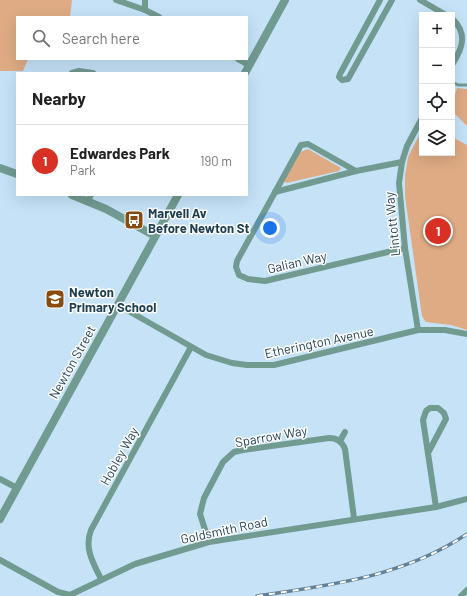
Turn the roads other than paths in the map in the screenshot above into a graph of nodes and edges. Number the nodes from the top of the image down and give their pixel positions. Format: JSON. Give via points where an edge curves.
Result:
{"nodes":[{"id":1,"x":116,"y":0,"type":"edge"},
{"id":2,"x":145,"y":0,"type":"edge"},
{"id":3,"x":285,"y":0,"type":"edge"},
{"id":4,"x":380,"y":0,"type":"edge"},
{"id":5,"x":392,"y":0,"type":"edge"},
{"id":6,"x":420,"y":0,"type":"edge"},
{"id":7,"x":145,"y":10,"type":"junction"},
{"id":8,"x":441,"y":12,"type":"edge"},
{"id":9,"x":157,"y":16,"type":"edge"},
{"id":10,"x":455,"y":20,"type":"edge"},
{"id":11,"x":240,"y":60,"type":"edge"},
{"id":12,"x":455,"y":60,"type":"edge"},
{"id":13,"x":249,"y":65,"type":"junction"},
{"id":14,"x":76,"y":72,"type":"edge"},
{"id":15,"x":86,"y":72,"type":"edge"},
{"id":16,"x":246,"y":72,"type":"edge"},
{"id":17,"x":455,"y":84,"type":"edge"},
{"id":18,"x":467,"y":85,"type":"edge"},
{"id":19,"x":421,"y":120,"type":"edge"},
{"id":20,"x":402,"y":162,"type":"junction"},
{"id":21,"x":0,"y":168,"type":"edge"},
{"id":22,"x":356,"y":171,"type":"junction"},
{"id":23,"x":16,"y":173,"type":"edge"},
{"id":24,"x":276,"y":192,"type":"junction"},
{"id":25,"x":78,"y":196,"type":"edge"},
{"id":26,"x":177,"y":196,"type":"edge"},
{"id":27,"x":90,"y":198,"type":"edge"},
{"id":28,"x":155,"y":236,"type":"junction"},
{"id":29,"x":405,"y":248,"type":"junction"},
{"id":30,"x":118,"y":305,"type":"junction"},
{"id":31,"x":418,"y":330,"type":"junction"},
{"id":32,"x":467,"y":334,"type":"edge"},
{"id":33,"x":191,"y":347,"type":"junction"},
{"id":34,"x":345,"y":432,"type":"dead end"},
{"id":35,"x":340,"y":441,"type":"junction"},
{"id":36,"x":428,"y":453,"type":"junction"},
{"id":37,"x":0,"y":479,"type":"edge"},
{"id":38,"x":16,"y":488,"type":"junction"},
{"id":39,"x":467,"y":499,"type":"edge"},
{"id":40,"x":436,"y":507,"type":"junction"},
{"id":41,"x":354,"y":518,"type":"junction"},
{"id":42,"x":0,"y":519,"type":"edge"},
{"id":43,"x":209,"y":542,"type":"junction"},
{"id":44,"x":0,"y":560,"type":"edge"},
{"id":45,"x":101,"y":579,"type":"junction"},
{"id":46,"x":467,"y":590,"type":"edge"},
{"id":47,"x":63,"y":595,"type":"edge"},
{"id":48,"x":461,"y":596,"type":"edge"}],
"edges":[{"from":1,"to":7,"type":"street"},
{"from":2,"to":7,"type":"street"},
{"from":3,"to":13,"type":"street"},
{"from":4,"to":5,"type":"street","via":[[340,74],[342,80],[348,79]]},
{"from":6,"to":8,"type":"street"},
{"from":7,"to":9,"type":"street"},
{"from":10,"to":12,"type":"street","via":[[464,26],[467,36]]},
{"from":11,"to":13,"type":"street"},
{"from":13,"to":16,"type":"street"},
{"from":14,"to":15,"type":"street"},
{"from":17,"to":18,"type":"lane"},
{"from":19,"to":20,"type":"street","name":"Lintott Way","via":[[407,146]]},
{"from":20,"to":22,"type":"street"},
{"from":20,"to":29,"type":"street","name":"Lintott Way","via":[[399,198]]},
{"from":21,"to":23,"type":"street"},
{"from":22,"to":24,"type":"street"},
{"from":22,"to":24,"type":"street","name":"Galian Way","via":[[304,144]]},
{"from":24,"to":29,"type":"street","name":"Galian Way","via":[[237,261],[237,271],[242,277],[257,281],[272,280]]},
{"from":25,"to":27,"type":"street"},
{"from":26,"to":28,"type":"street","name":"Newton Street"},
{"from":27,"to":28,"type":"street"},
{"from":28,"to":30,"type":"street","name":"Newton Street"},
{"from":29,"to":31,"type":"street","name":"Lintott Way"},
{"from":30,"to":33,"type":"street","name":"Etherington Avenue"},
{"from":30,"to":38,"type":"street","name":"Newton Street"},
{"from":31,"to":32,"type":"street","name":"Etherington Avenue","via":[[445,330]]},
{"from":31,"to":33,"type":"street","name":"Etherington Avenue","via":[[274,365],[247,366],[232,363]]},
{"from":33,"to":45,"type":"street","name":"Hobley Way","via":[[91,530],[88,548]]},
{"from":34,"to":35,"type":"street"},
{"from":35,"to":41,"type":"street","via":[[345,449]]},
{"from":35,"to":43,"type":"street","name":"Sparrow Way","via":[[329,438],[243,450],[228,456],[211,482],[200,509]]},
{"from":36,"to":36,"type":"street","via":[[423,415],[430,408],[438,408],[446,419]]},
{"from":36,"to":40,"type":"street"},
{"from":37,"to":38,"type":"street"},
{"from":38,"to":42,"type":"street","name":"Newton Street"},
{"from":39,"to":40,"type":"street","name":"Goldsmith Road"},
{"from":40,"to":41,"type":"street","name":"Goldsmith Road"},
{"from":41,"to":43,"type":"street","name":"Goldsmith Road"},
{"from":43,"to":45,"type":"street","name":"Goldsmith Road","via":[[135,564]]},
{"from":44,"to":47,"type":"street","name":"Goldsmith Road"},
{"from":45,"to":47,"type":"street","name":"Goldsmith Road","via":[[76,593]]},
{"from":46,"to":48,"type":"street"}]}
